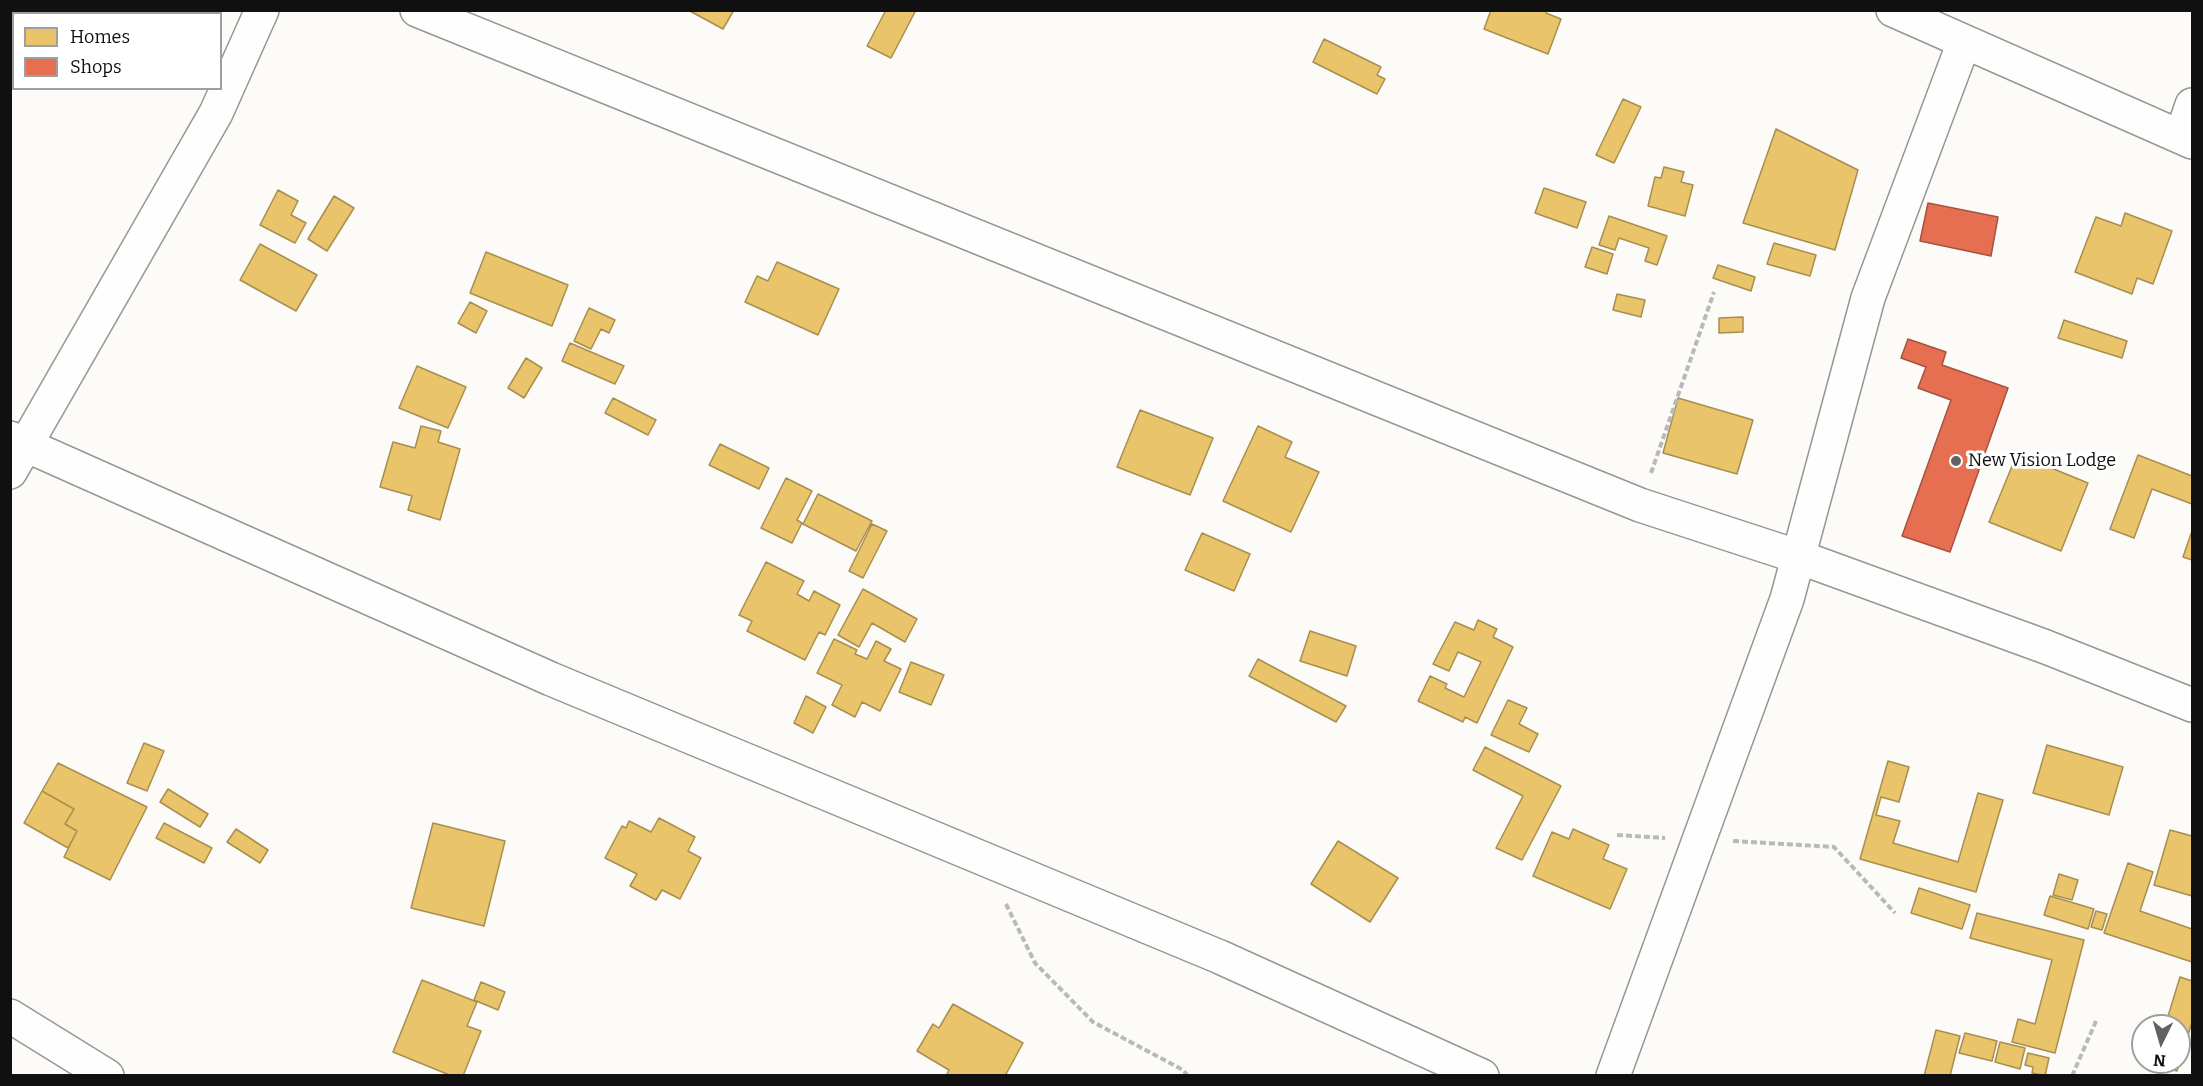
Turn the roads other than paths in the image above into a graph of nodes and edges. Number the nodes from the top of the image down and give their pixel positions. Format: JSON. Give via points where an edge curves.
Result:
{"nodes":[{"id":1,"x":262,"y":10,"type":"edge"},
{"id":2,"x":417,"y":10,"type":"edge"},
{"id":3,"x":1893,"y":10,"type":"edge"},
{"id":4,"x":1964,"y":42,"type":"junction"},
{"id":5,"x":2193,"y":105,"type":"edge"},
{"id":6,"x":2187,"y":139,"type":"edge"},
{"id":7,"x":15,"y":452,"type":"edge"},
{"id":8,"x":1799,"y":557,"type":"junction"},
{"id":9,"x":2193,"y":705,"type":"edge"},
{"id":10,"x":10,"y":1016,"type":"edge"},
{"id":11,"x":107,"y":1076,"type":"edge"},
{"id":12,"x":1482,"y":1076,"type":"edge"},
{"id":13,"x":1613,"y":1076,"type":"edge"}],
"edges":[{"from":1,"to":7,"type":"street","via":[[216,114]]},
{"from":2,"to":8,"type":"street","via":[[1640,505]]},
{"from":3,"to":4,"type":"street"},
{"from":4,"to":6,"type":"street"},
{"from":4,"to":8,"type":"street","via":[[1868,298]]},
{"from":5,"to":6,"type":"street"},
{"from":7,"to":12,"type":"street","via":[[1220,957]]},
{"from":8,"to":9,"type":"street"},
{"from":8,"to":13,"type":"street"},
{"from":10,"to":11,"type":"street"}]}
